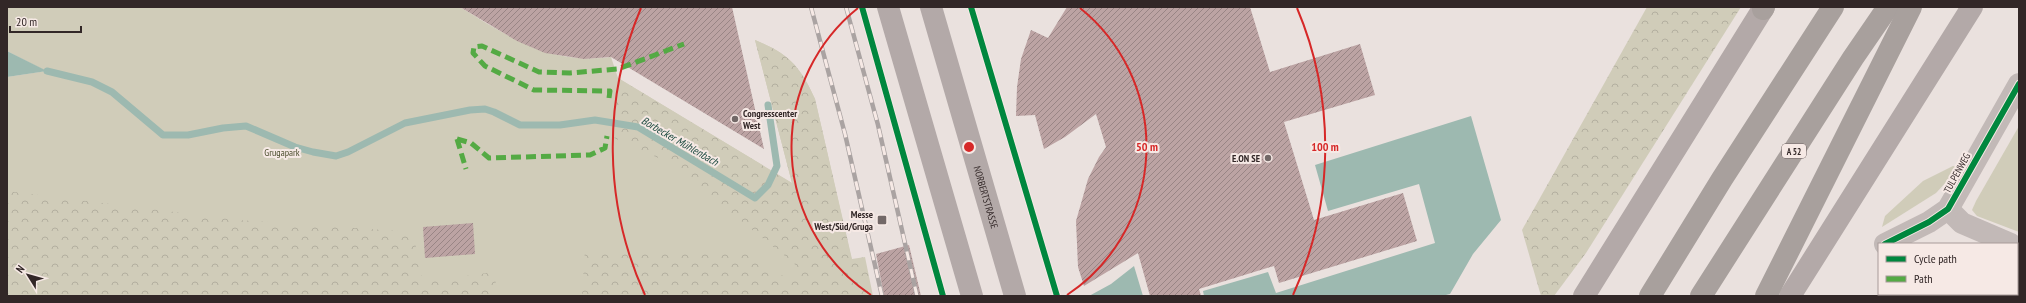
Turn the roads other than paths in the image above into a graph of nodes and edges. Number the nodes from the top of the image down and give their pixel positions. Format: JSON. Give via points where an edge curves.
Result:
{"nodes":[{"id":1,"x":888,"y":7,"type":"edge"},
{"id":2,"x":931,"y":7,"type":"edge"},
{"id":3,"x":1832,"y":7,"type":"edge"},
{"id":4,"x":1888,"y":7,"type":"edge"},
{"id":5,"x":1911,"y":7,"type":"edge"},
{"id":6,"x":1972,"y":7,"type":"edge"},
{"id":7,"x":1764,"y":8,"type":"edge"},
{"id":8,"x":2019,"y":84,"type":"edge"},
{"id":9,"x":1948,"y":209,"type":"junction"},
{"id":10,"x":1888,"y":243,"type":"edge"},
{"id":11,"x":2009,"y":243,"type":"edge"},
{"id":12,"x":972,"y":296,"type":"edge"},
{"id":13,"x":1015,"y":296,"type":"edge"},
{"id":14,"x":1584,"y":296,"type":"edge"},
{"id":15,"x":1650,"y":296,"type":"edge"},
{"id":16,"x":1701,"y":296,"type":"edge"},
{"id":17,"x":1766,"y":296,"type":"edge"},
{"id":18,"x":1790,"y":296,"type":"edge"}],
"edges":[{"from":1,"to":12,"type":"main road"},
{"from":2,"to":13,"type":"main road","name":"NORBERTSTRASSE"},
{"from":3,"to":15,"type":"highway"},
{"from":4,"to":16,"type":"highway","number":"A 52"},
{"from":5,"to":17,"type":"highway"},
{"from":6,"to":18,"type":"main road"},
{"from":7,"to":14,"type":"main road"},
{"from":8,"to":9,"type":"street","name":"TULPENWEG"},
{"from":9,"to":10,"type":"street","name":"TULPENWEG","via":[[1930,222]]},
{"from":9,"to":11,"type":"street","via":[[1962,223]]}]}
